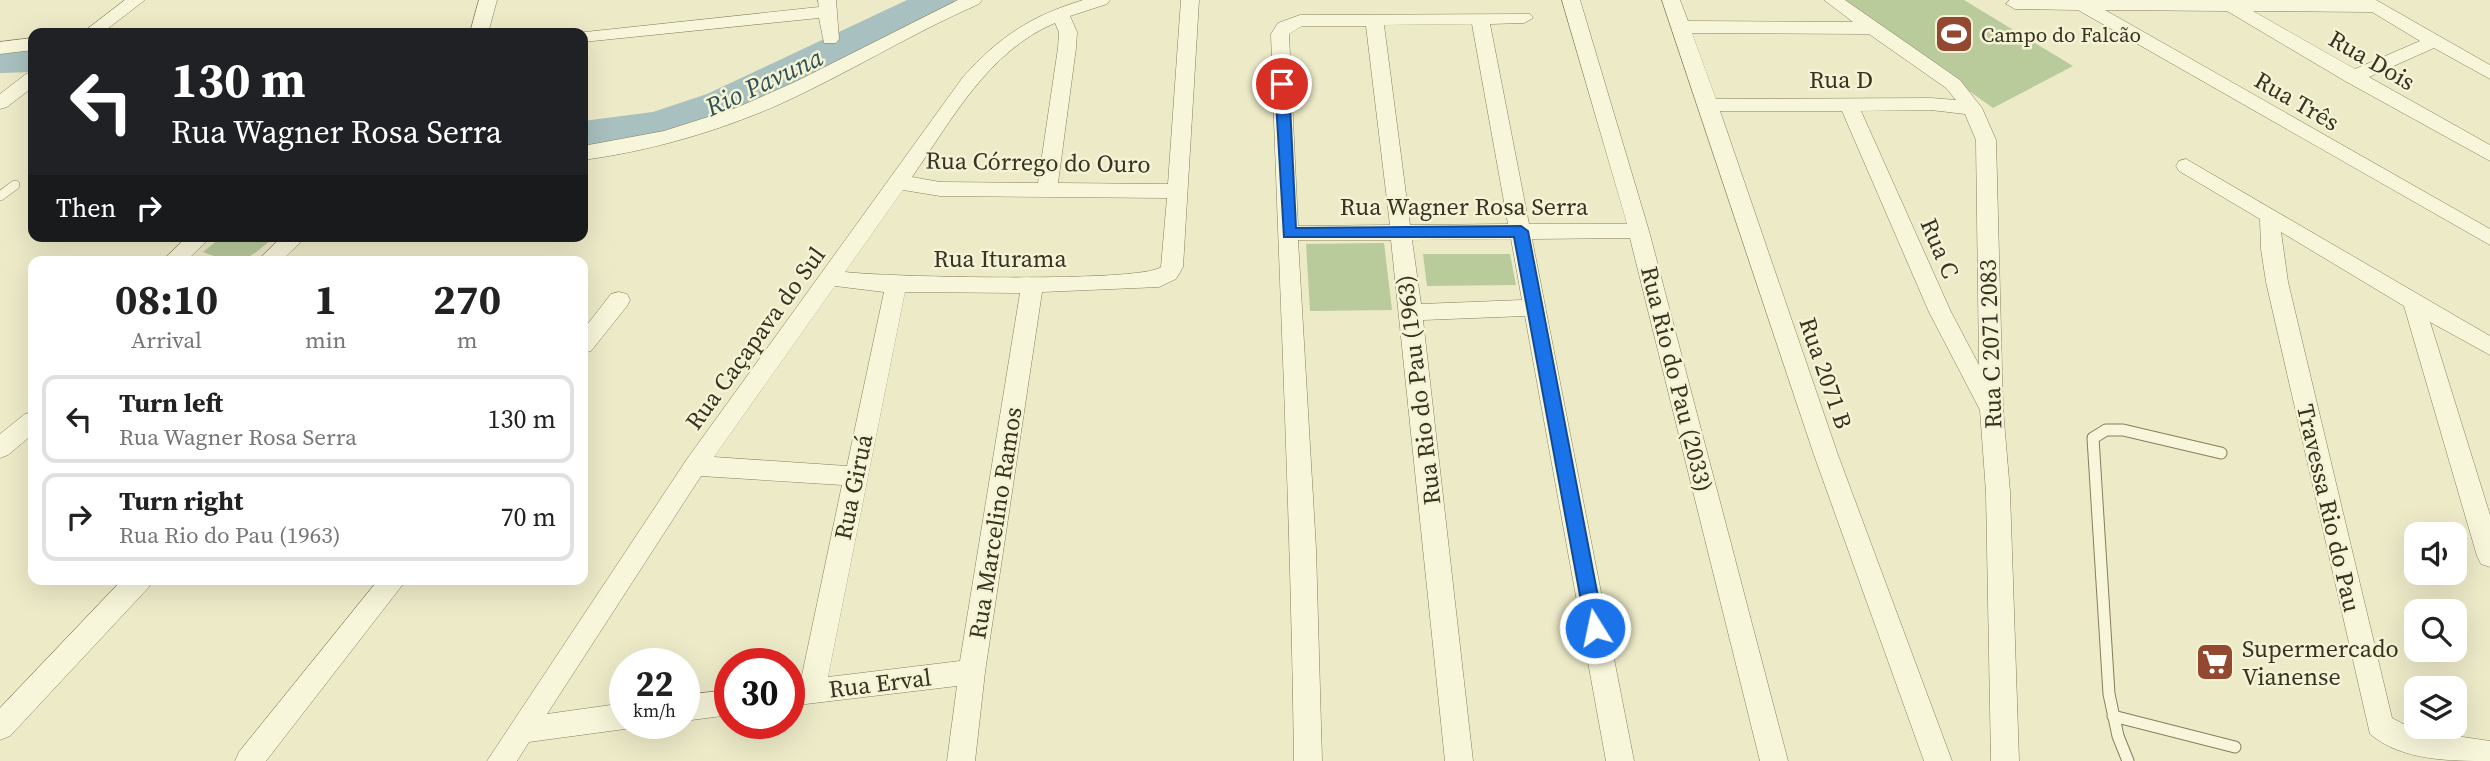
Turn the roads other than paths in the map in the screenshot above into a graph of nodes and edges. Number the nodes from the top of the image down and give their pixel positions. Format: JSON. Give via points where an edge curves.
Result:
{"nodes":[{"id":1,"x":136,"y":0,"type":"edge"},
{"id":2,"x":488,"y":0,"type":"edge"},
{"id":3,"x":973,"y":0,"type":"edge"},
{"id":4,"x":1101,"y":0,"type":"edge"},
{"id":5,"x":1190,"y":0,"type":"edge"},
{"id":6,"x":1571,"y":0,"type":"edge"},
{"id":7,"x":1671,"y":0,"type":"edge"},
{"id":8,"x":1833,"y":0,"type":"edge"},
{"id":9,"x":2369,"y":3,"type":"edge"},
{"id":10,"x":2015,"y":4,"type":"dead end"},
{"id":11,"x":2081,"y":4,"type":"junction"},
{"id":12,"x":827,"y":6,"type":"edge"},
{"id":13,"x":2231,"y":6,"type":"junction"},
{"id":14,"x":1059,"y":13,"type":"junction"},
{"id":15,"x":1524,"y":18,"type":"dead end"},
{"id":16,"x":1480,"y":19,"type":"junction"},
{"id":17,"x":1374,"y":20,"type":"junction"},
{"id":18,"x":1681,"y":27,"type":"junction"},
{"id":19,"x":99,"y":28,"type":"edge"},
{"id":20,"x":480,"y":28,"type":"edge"},
{"id":21,"x":1872,"y":28,"type":"junction"},
{"id":22,"x":588,"y":35,"type":"edge"},
{"id":23,"x":830,"y":39,"type":"dead end"},
{"id":24,"x":2435,"y":41,"type":"junction"},
{"id":25,"x":28,"y":45,"type":"edge"},
{"id":26,"x":0,"y":48,"type":"edge"},
{"id":27,"x":2490,"y":73,"type":"edge"},
{"id":28,"x":2352,"y":77,"type":"junction"},
{"id":29,"x":1849,"y":104,"type":"junction"},
{"id":30,"x":1711,"y":105,"type":"junction"},
{"id":31,"x":1972,"y":108,"type":"junction"},
{"id":32,"x":588,"y":152,"type":"edge"},
{"id":33,"x":2490,"y":154,"type":"edge"},
{"id":34,"x":2186,"y":166,"type":"dead end"},
{"id":35,"x":897,"y":182,"type":"junction"},
{"id":36,"x":15,"y":185,"type":"dead end"},
{"id":37,"x":1047,"y":189,"type":"junction"},
{"id":38,"x":1178,"y":191,"type":"junction"},
{"id":39,"x":0,"y":196,"type":"edge"},
{"id":40,"x":2270,"y":216,"type":"junction"},
{"id":41,"x":1639,"y":230,"type":"junction"},
{"id":42,"x":1521,"y":231,"type":"junction"},
{"id":43,"x":1399,"y":232,"type":"junction"},
{"id":44,"x":1289,"y":233,"type":"junction"},
{"id":45,"x":2490,"y":238,"type":"edge"},
{"id":46,"x":195,"y":242,"type":"edge"},
{"id":47,"x":290,"y":242,"type":"edge"},
{"id":48,"x":178,"y":256,"type":"edge"},
{"id":49,"x":273,"y":256,"type":"edge"},
{"id":50,"x":831,"y":278,"type":"junction"},
{"id":51,"x":896,"y":284,"type":"junction"},
{"id":52,"x":1032,"y":285,"type":"junction"},
{"id":53,"x":619,"y":300,"type":"dead end"},
{"id":54,"x":2413,"y":301,"type":"junction"},
{"id":55,"x":1535,"y":308,"type":"junction"},
{"id":56,"x":1410,"y":312,"type":"junction"},
{"id":57,"x":588,"y":339,"type":"edge"},
{"id":58,"x":2490,"y":347,"type":"edge"},
{"id":59,"x":1991,"y":409,"type":"junction"},
{"id":60,"x":28,"y":425,"type":"edge"},
{"id":61,"x":0,"y":448,"type":"edge"},
{"id":62,"x":2221,"y":453,"type":"dead end"},
{"id":63,"x":695,"y":466,"type":"junction"},
{"id":64,"x":854,"y":477,"type":"junction"},
{"id":65,"x":2490,"y":556,"type":"edge"},
{"id":66,"x":134,"y":585,"type":"edge"},
{"id":67,"x":389,"y":585,"type":"edge"},
{"id":68,"x":972,"y":672,"type":"junction"},
{"id":69,"x":805,"y":673,"type":"edge"},
{"id":70,"x":805,"y":692,"type":"edge"},
{"id":71,"x":2113,"y":716,"type":"junction"},
{"id":72,"x":609,"y":718,"type":"edge"},
{"id":73,"x":0,"y":727,"type":"edge"},
{"id":74,"x":522,"y":730,"type":"junction"},
{"id":75,"x":2235,"y":747,"type":"dead end"},
{"id":76,"x":2482,"y":756,"type":"edge"},
{"id":77,"x":249,"y":761,"type":"edge"},
{"id":78,"x":501,"y":761,"type":"edge"},
{"id":79,"x":961,"y":761,"type":"edge"},
{"id":80,"x":1308,"y":761,"type":"edge"},
{"id":81,"x":1459,"y":761,"type":"edge"},
{"id":82,"x":1620,"y":761,"type":"edge"},
{"id":83,"x":1774,"y":761,"type":"edge"},
{"id":84,"x":1938,"y":761,"type":"edge"},
{"id":85,"x":2005,"y":761,"type":"edge"},
{"id":86,"x":2128,"y":761,"type":"edge"}],
"edges":[{"from":1,"to":19,"type":"street"},
{"from":2,"to":20,"type":"street"},
{"from":3,"to":32,"type":"street","via":[[744,112],[682,133]]},
{"from":4,"to":14,"type":"street","name":"Rua Caçapava do Sul"},
{"from":5,"to":38,"type":"street"},
{"from":6,"to":41,"type":"street","name":"Rua Rio do Pau (2033)"},
{"from":7,"to":18,"type":"street","name":"Rua 2071 B"},
{"from":8,"to":21,"type":"street","name":"Rua C 2071 2083"},
{"from":9,"to":13,"type":"street"},
{"from":9,"to":24,"type":"street"},
{"from":10,"to":11,"type":"street"},
{"from":11,"to":13,"type":"street"},
{"from":11,"to":45,"type":"street","name":"Rua Três"},
{"from":12,"to":22,"type":"street"},
{"from":12,"to":23,"type":"street"},
{"from":13,"to":28,"type":"street","name":"Rua Dois"},
{"from":14,"to":35,"type":"street","name":"Rua Caçapava do Sul","via":[[1023,30],[990,57]]},
{"from":14,"to":37,"type":"street","via":[[1068,32]]},
{"from":15,"to":16,"type":"street"},
{"from":16,"to":17,"type":"street"},
{"from":16,"to":42,"type":"street"},
{"from":17,"to":43,"type":"street","name":"Rua Rio do Pau (1963)"},
{"from":17,"to":44,"type":"street","via":[[1300,21],[1284,27],[1280,34]]},
{"from":18,"to":21,"type":"street"},
{"from":18,"to":30,"type":"street","name":"Rua 2071 B"},
{"from":21,"to":31,"type":"street","name":"Rua C 2071 2083","via":[[1953,84]]},
{"from":24,"to":27,"type":"street"},
{"from":24,"to":28,"type":"street"},
{"from":25,"to":26,"type":"street"},
{"from":28,"to":33,"type":"street","name":"Rua Dois"},
{"from":29,"to":30,"type":"street","name":"Rua D"},
{"from":29,"to":31,"type":"street","name":"Rua D"},
{"from":29,"to":59,"type":"street","name":"Rua C","via":[[1940,312]]},
{"from":30,"to":84,"type":"street","name":"Rua 2071 B","via":[[1872,588]]},
{"from":31,"to":59,"type":"street","name":"Rua C 2071 2083","via":[[1986,140]]},
{"from":34,"to":40,"type":"street"},
{"from":35,"to":37,"type":"street","name":"Rua Córrego do Ouro","via":[[940,189]]},
{"from":35,"to":50,"type":"street","name":"Rua Caçapava do Sul"},
{"from":36,"to":39,"type":"lane"},
{"from":37,"to":38,"type":"street","name":"Rua Córrego do Ouro"},
{"from":38,"to":52,"type":"street","name":"Rua Iturama","via":[[1168,274],[1116,283]]},
{"from":40,"to":54,"type":"street"},
{"from":40,"to":76,"type":"street","name":"Travessa Rio do Pau","via":[[2277,282],[2380,725],[2400,740]]},
{"from":41,"to":42,"type":"street","name":"Rua Wagner Rosa Serra"},
{"from":41,"to":83,"type":"street","name":"Rua Rio do Pau (2033)"},
{"from":42,"to":43,"type":"street","name":"Rua Wagner Rosa Serra"},
{"from":42,"to":55,"type":"street"},
{"from":43,"to":44,"type":"street","name":"Rua Wagner Rosa Serra"},
{"from":43,"to":56,"type":"street","name":"Rua Rio do Pau (1963)"},
{"from":44,"to":80,"type":"street","via":[[1304,549]]},
{"from":46,"to":48,"type":"street"},
{"from":47,"to":49,"type":"street"},
{"from":50,"to":51,"type":"street","name":"Rua Iturama"},
{"from":50,"to":63,"type":"street","name":"Rua Caçapava do Sul"},
{"from":51,"to":52,"type":"street","name":"Rua Iturama"},
{"from":51,"to":64,"type":"street","name":"Rua Giruá"},
{"from":52,"to":68,"type":"street","name":"Rua Marcelino Ramos"},
{"from":53,"to":57,"type":"street"},
{"from":54,"to":58,"type":"street"},
{"from":54,"to":65,"type":"street"},
{"from":55,"to":56,"type":"street"},
{"from":55,"to":82,"type":"street"},
{"from":56,"to":81,"type":"street","name":"Rua Rio do Pau (1963)"},
{"from":59,"to":85,"type":"street","name":"Rua C 2071 2083","via":[[1998,492]]},
{"from":60,"to":61,"type":"street"},
{"from":62,"to":71,"type":"lane","via":[[2123,430],[2109,429],[2093,438]]},
{"from":63,"to":64,"type":"street"},
{"from":63,"to":74,"type":"street","name":"Rua Caçapava do Sul"},
{"from":64,"to":69,"type":"street","name":"Rua Giruá"},
{"from":66,"to":73,"type":"street"},
{"from":67,"to":77,"type":"street"},
{"from":68,"to":70,"type":"street","name":"Rua Erval"},
{"from":68,"to":79,"type":"street","name":"Rua Marcelino Ramos"},
{"from":71,"to":75,"type":"lane"},
{"from":71,"to":86,"type":"lane"},
{"from":72,"to":74,"type":"street"},
{"from":74,"to":78,"type":"street","name":"Rua Caçapava do Sul"}]}
